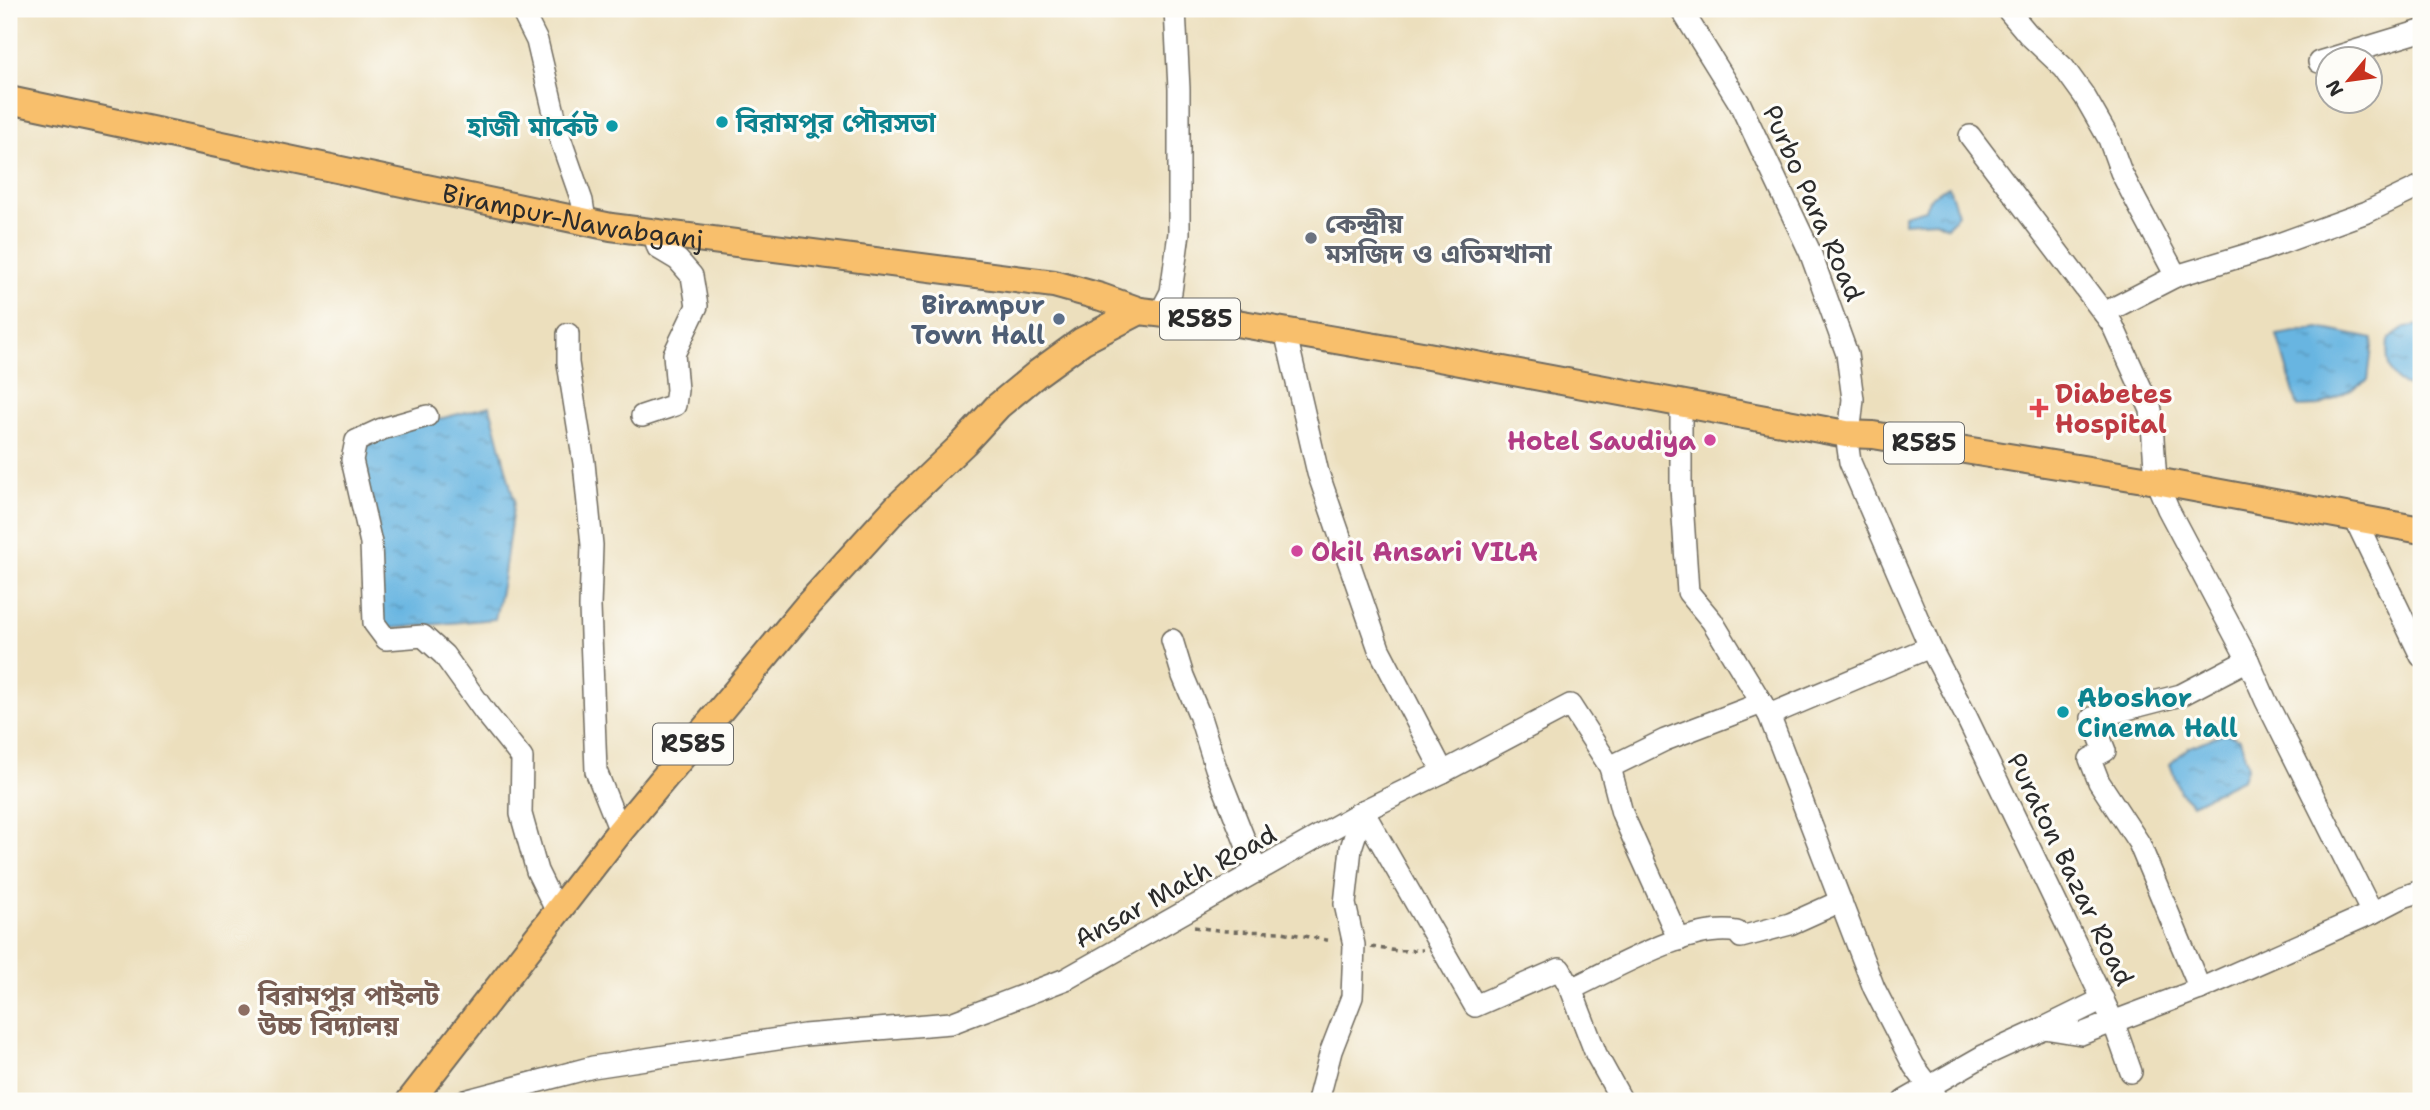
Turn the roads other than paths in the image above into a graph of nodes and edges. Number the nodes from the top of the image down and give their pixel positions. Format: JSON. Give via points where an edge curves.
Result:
{"nodes":[{"id":1,"x":521,"y":9,"type":"edge"},
{"id":2,"x":1175,"y":9,"type":"edge"},
{"id":3,"x":1681,"y":9,"type":"edge"},
{"id":4,"x":2007,"y":9,"type":"edge"},
{"id":5,"x":2421,"y":31,"type":"edge"},
{"id":6,"x":2372,"y":46,"type":"edge"},
{"id":7,"x":9,"y":100,"type":"edge"},
{"id":8,"x":1970,"y":136,"type":"dead end"},
{"id":9,"x":2421,"y":187,"type":"edge"},
{"id":10,"x":585,"y":220,"type":"junction"},
{"id":11,"x":653,"y":232,"type":"junction"},
{"id":12,"x":2176,"y":276,"type":"junction"},
{"id":13,"x":1150,"y":313,"type":"junction"},
{"id":14,"x":2104,"y":313,"type":"junction"},
{"id":15,"x":1285,"y":331,"type":"junction"},
{"id":16,"x":568,"y":334,"type":"dead end"},
{"id":17,"x":1681,"y":404,"type":"junction"},
{"id":18,"x":427,"y":416,"type":"dead end"},
{"id":19,"x":642,"y":416,"type":"dead end"},
{"id":20,"x":1846,"y":434,"type":"junction"},
{"id":21,"x":2157,"y":481,"type":"junction"},
{"id":22,"x":2355,"y":519,"type":"junction"},
{"id":23,"x":2421,"y":530,"type":"edge"},
{"id":24,"x":1172,"y":640,"type":"dead end"},
{"id":25,"x":1930,"y":647,"type":"junction"},
{"id":26,"x":2421,"y":656,"type":"edge"},
{"id":27,"x":2248,"y":660,"type":"junction"},
{"id":28,"x":1765,"y":709,"type":"junction"},
{"id":29,"x":1610,"y":766,"type":"junction"},
{"id":30,"x":1443,"y":772,"type":"junction"},
{"id":31,"x":1363,"y":811,"type":"junction"},
{"id":32,"x":620,"y":831,"type":"junction"},
{"id":33,"x":1257,"y":872,"type":"junction"},
{"id":34,"x":2421,"y":891,"type":"edge"},
{"id":35,"x":1841,"y":901,"type":"junction"},
{"id":36,"x":556,"y":910,"type":"junction"},
{"id":37,"x":2372,"y":913,"type":"junction"},
{"id":38,"x":1679,"y":940,"type":"junction"},
{"id":39,"x":1571,"y":989,"type":"junction"},
{"id":40,"x":2200,"y":989,"type":"junction"},
{"id":41,"x":2103,"y":999,"type":"junction"},
{"id":42,"x":2113,"y":1021,"type":"junction"},
{"id":43,"x":2044,"y":1028,"type":"junction"},
{"id":44,"x":2131,"y":1072,"type":"dead end"},
{"id":45,"x":1933,"y":1093,"type":"edge"},
{"id":46,"x":414,"y":1101,"type":"edge"},
{"id":47,"x":464,"y":1101,"type":"edge"},
{"id":48,"x":1320,"y":1101,"type":"edge"},
{"id":49,"x":1622,"y":1101,"type":"edge"},
{"id":50,"x":1904,"y":1101,"type":"edge"}],
"edges":[{"from":1,"to":10,"type":"street","via":[[537,41]]},
{"from":2,"to":13,"type":"street","via":[[1180,233],[1171,292]]},
{"from":3,"to":20,"type":"street","name":"Purbo Para Road","via":[[1740,104],[1810,252],[1847,354],[1853,399]]},
{"from":4,"to":12,"type":"street","via":[[2064,68],[2085,97]]},
{"from":5,"to":6,"type":"street"},
{"from":7,"to":10,"type":"main road","name":"Birampur-Nawabganj"},
{"from":8,"to":14,"type":"street"},
{"from":9,"to":12,"type":"street","via":[[2367,212]]},
{"from":10,"to":11,"type":"main road","name":"Birampur-Nawabganj"},
{"from":11,"to":13,"type":"main road","name":"Birampur-Nawabganj","via":[[1054,284]]},
{"from":11,"to":19,"type":"street","via":[[658,248],[692,276],[697,306],[674,355],[675,404]]},
{"from":12,"to":14,"type":"street"},
{"from":13,"to":15,"type":"main road","number":"R585"},
{"from":13,"to":32,"type":"main road","number":"R585","via":[[1082,341],[998,406],[807,606]]},
{"from":14,"to":21,"type":"street","via":[[2151,410]]},
{"from":15,"to":17,"type":"main road","number":"R585"},
{"from":15,"to":30,"type":"street","via":[[1318,472],[1379,649]]},
{"from":16,"to":32,"type":"street","via":[[592,545],[596,771]]},
{"from":17,"to":20,"type":"main road","number":"R585"},
{"from":17,"to":28,"type":"street","via":[[1688,592],[1712,621]]},
{"from":18,"to":36,"type":"street","via":[[356,441],[352,460],[371,543],[374,623],[386,639],[422,636],[444,655],[522,758],[522,814],[537,871]]},
{"from":20,"to":21,"type":"main road","number":"R585"},
{"from":20,"to":25,"type":"street","name":"Puraton Bazar Road","via":[[1850,462]]},
{"from":21,"to":22,"type":"main road","number":"R585"},
{"from":21,"to":27,"type":"street"},
{"from":22,"to":23,"type":"main road","number":"R585"},
{"from":22,"to":26,"type":"street"},
{"from":24,"to":33,"type":"street"},
{"from":25,"to":28,"type":"street"},
{"from":25,"to":41,"type":"street","name":"Puraton Bazar Road"},
{"from":27,"to":37,"type":"street"},
{"from":27,"to":40,"type":"street","via":[[2181,695],[2092,718],[2105,751],[2090,759],[2099,782],[2139,843]]},
{"from":28,"to":29,"type":"street","via":[[1665,740]]},
{"from":28,"to":35,"type":"street"},
{"from":29,"to":30,"type":"street","name":"Ansar Math Road","via":[[1570,705]]},
{"from":29,"to":38,"type":"street","via":[[1622,813]]},
{"from":30,"to":31,"type":"street","name":"Ansar Math Road"},
{"from":31,"to":33,"type":"street","name":"Ansar Math Road"},
{"from":31,"to":39,"type":"street","via":[[1475,1006],[1560,969]]},
{"from":31,"to":48,"type":"street","via":[[1351,848],[1345,904],[1354,945],[1352,997],[1331,1051]]},
{"from":32,"to":36,"type":"main road","number":"R585"},
{"from":33,"to":47,"type":"street","name":"Ansar Math Road","via":[[1066,979],[951,1023],[804,1035],[593,1067]]},
{"from":34,"to":37,"type":"street","name":"Puraton Bazar Road"},
{"from":35,"to":38,"type":"street","via":[[1790,924],[1741,937],[1721,929]]},
{"from":35,"to":45,"type":"street","via":[[1874,988]]},
{"from":36,"to":46,"type":"main road","number":"R585"},
{"from":37,"to":40,"type":"street","name":"Puraton Bazar Road"},
{"from":38,"to":39,"type":"street"},
{"from":39,"to":49,"type":"street","via":[[1596,1054]]},
{"from":40,"to":42,"type":"street","name":"Puraton Bazar Road"},
{"from":41,"to":42,"type":"street","name":"Puraton Bazar Road"},
{"from":41,"to":43,"type":"street"},
{"from":42,"to":43,"type":"street","via":[[2081,1034]]},
{"from":42,"to":44,"type":"street"},
{"from":43,"to":45,"type":"street","via":[[1983,1056]]},
{"from":45,"to":50,"type":"street"}]}
